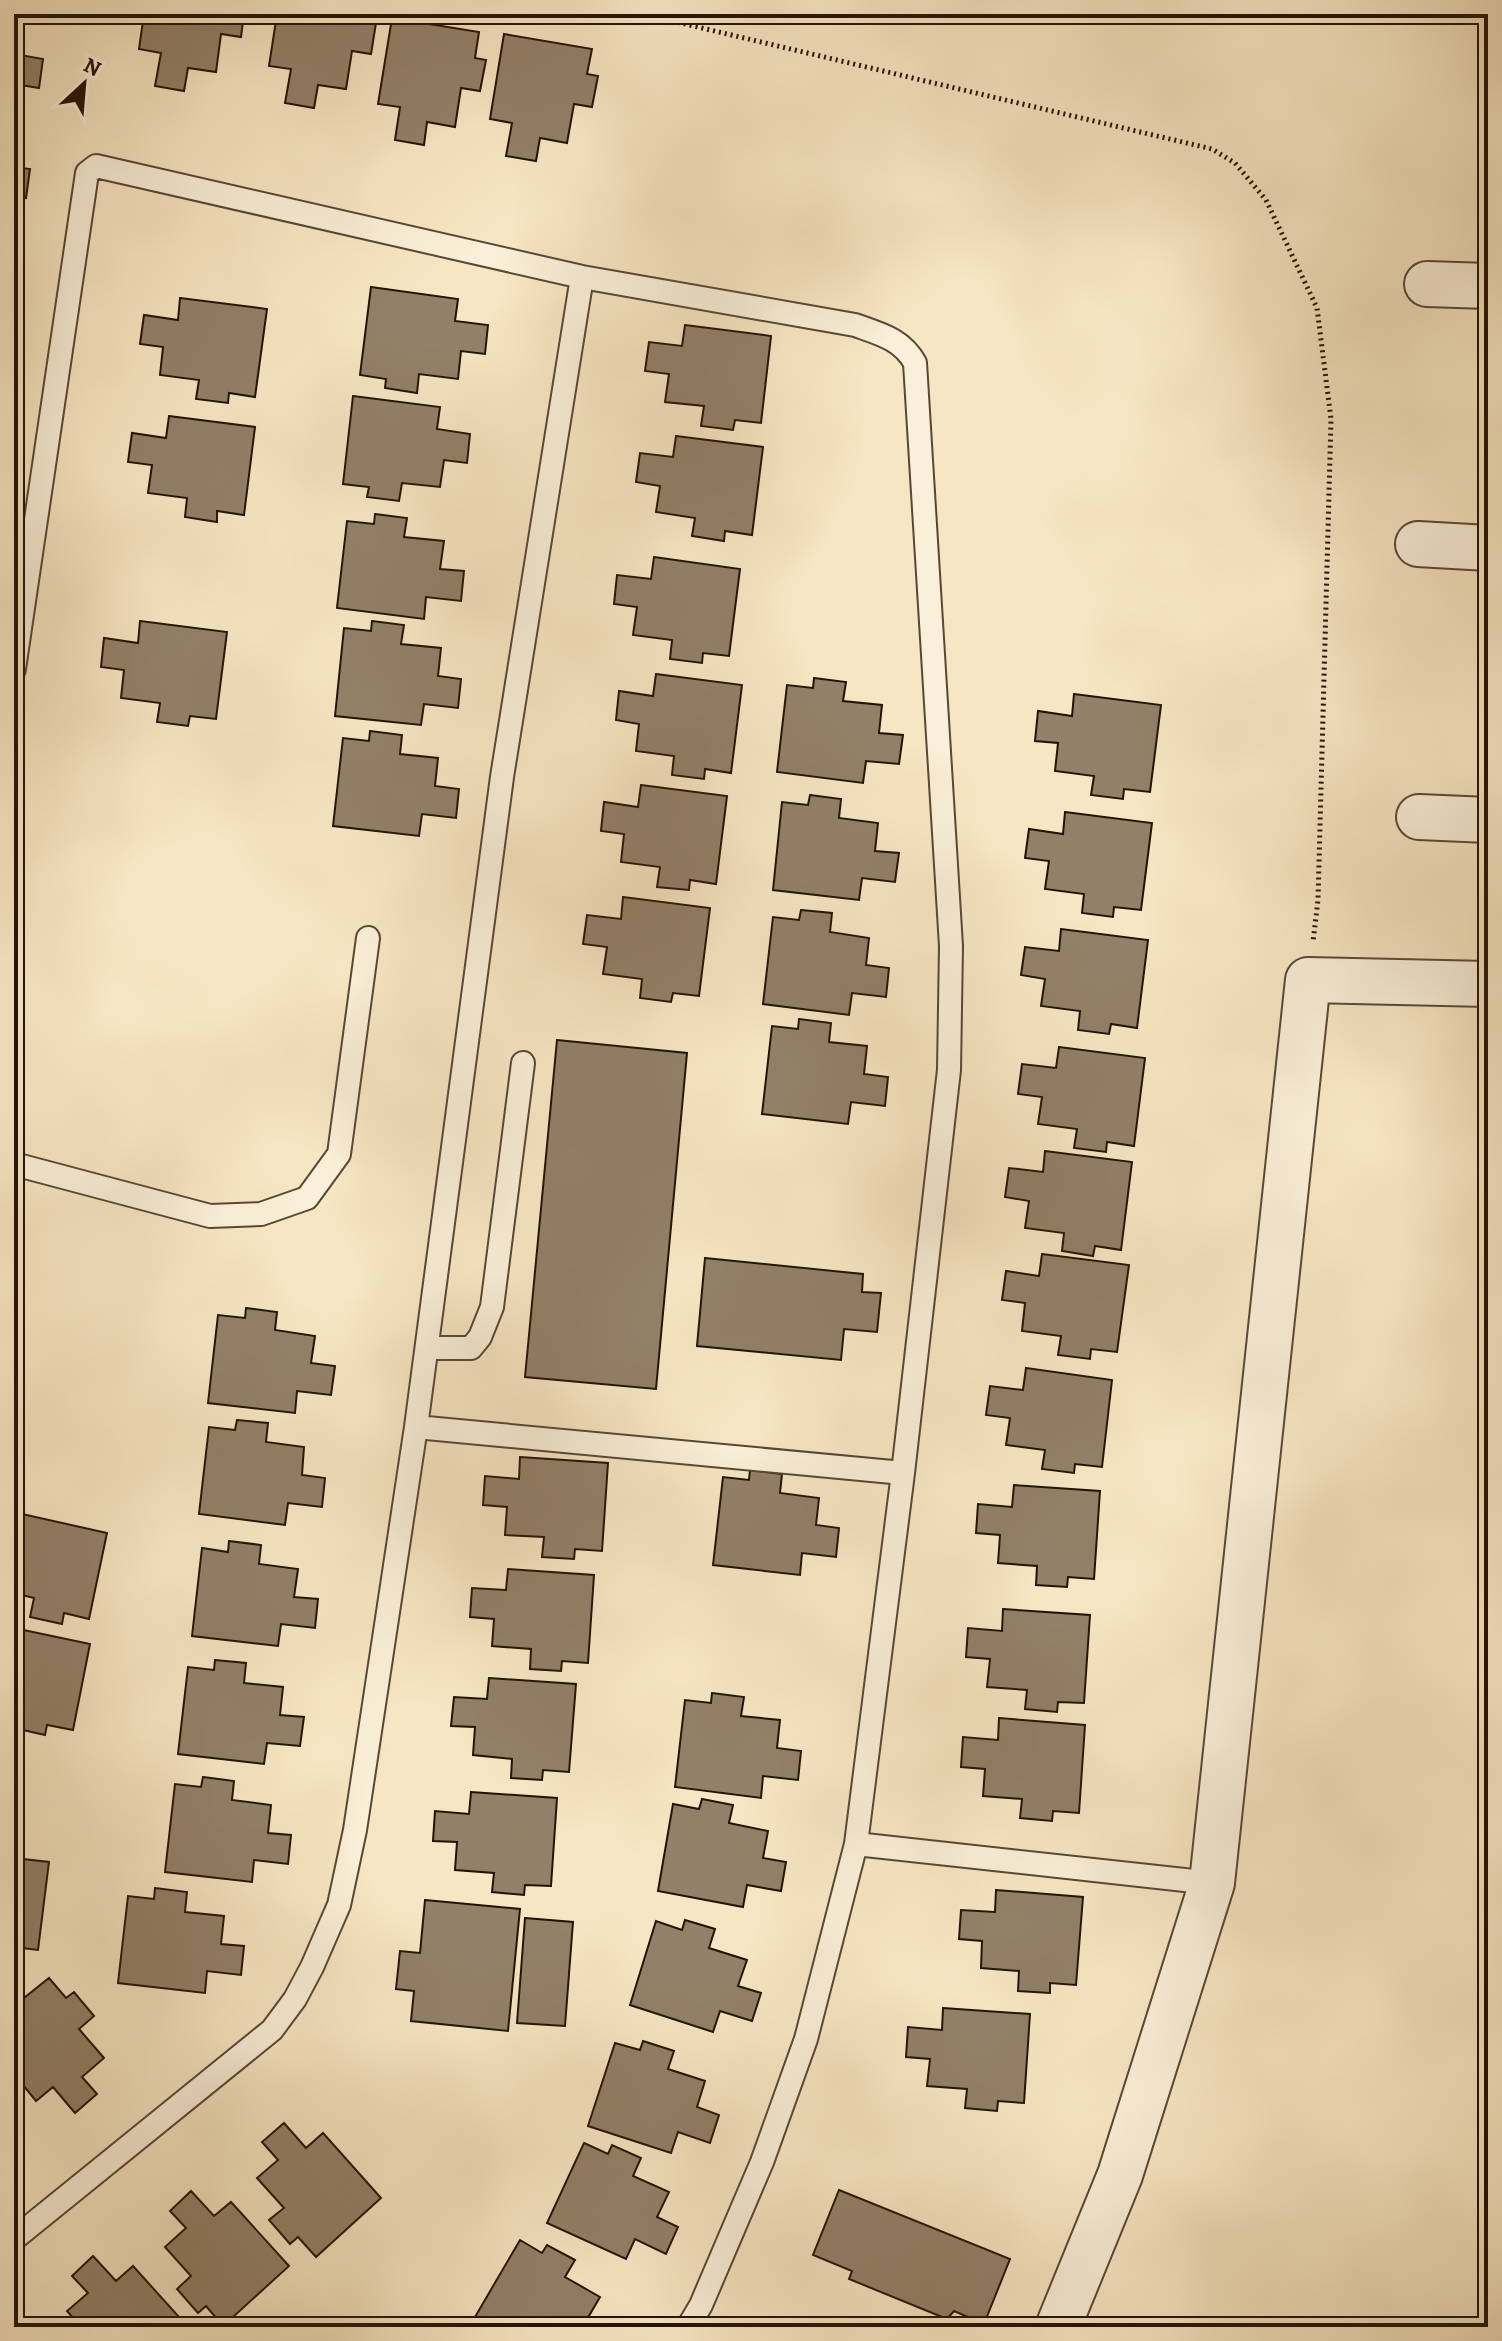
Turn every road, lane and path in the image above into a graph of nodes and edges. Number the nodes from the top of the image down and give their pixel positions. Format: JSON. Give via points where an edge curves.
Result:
{"nodes":[{"id":1,"x":643,"y":14,"type":"edge"},
{"id":2,"x":582,"y":277,"type":"junction"},
{"id":3,"x":1427,"y":284,"type":"dead end"},
{"id":4,"x":1488,"y":286,"type":"edge"},
{"id":5,"x":1418,"y":544,"type":"dead end"},
{"id":6,"x":1488,"y":548,"type":"edge"},
{"id":7,"x":14,"y":669,"type":"edge"},
{"id":8,"x":1419,"y":817,"type":"dead end"},
{"id":9,"x":1488,"y":820,"type":"edge"},
{"id":10,"x":368,"y":938,"type":"dead end"},
{"id":11,"x":1308,"y":980,"type":"junction"},
{"id":12,"x":1488,"y":984,"type":"edge"},
{"id":13,"x":523,"y":1063,"type":"dead end"},
{"id":14,"x":14,"y":1164,"type":"edge"},
{"id":15,"x":427,"y":1348,"type":"junction"},
{"id":16,"x":416,"y":1427,"type":"junction"},
{"id":17,"x":903,"y":1473,"type":"junction"},
{"id":18,"x":856,"y":1844,"type":"junction"},
{"id":19,"x":1212,"y":1883,"type":"junction"},
{"id":20,"x":14,"y":2239,"type":"edge"},
{"id":21,"x":688,"y":2327,"type":"edge"},
{"id":22,"x":1058,"y":2327,"type":"edge"}],
"edges":[{"from":1,"to":11,"type":"path","via":[[1212,149],[1235,163],[1266,200],[1317,308],[1331,419],[1318,900]]},
{"from":2,"to":7,"type":"lane","via":[[96,166],[91,169]]},
{"from":2,"to":15,"type":"lane","via":[[502,777]]},
{"from":2,"to":17,"type":"lane","via":[[855,325],[893,338],[915,363],[951,946],[949,1070]]},
{"from":3,"to":4,"type":"street"},
{"from":5,"to":6,"type":"street"},
{"from":8,"to":9,"type":"street"},
{"from":10,"to":14,"type":"lane","via":[[339,1154],[307,1198],[261,1214],[210,1216]]},
{"from":11,"to":12,"type":"street"},
{"from":11,"to":19,"type":"street"},
{"from":13,"to":15,"type":"lane","via":[[492,1307],[471,1348]]},
{"from":15,"to":16,"type":"lane"},
{"from":16,"to":17,"type":"lane"},
{"from":16,"to":20,"type":"lane","via":[[355,1830],[339,1905],[312,1967],[272,2030]]},
{"from":17,"to":18,"type":"lane"},
{"from":18,"to":19,"type":"lane"},
{"from":18,"to":21,"type":"lane","via":[[806,2039],[762,2162]]},
{"from":19,"to":22,"type":"street","via":[[1120,2175]]}]}
